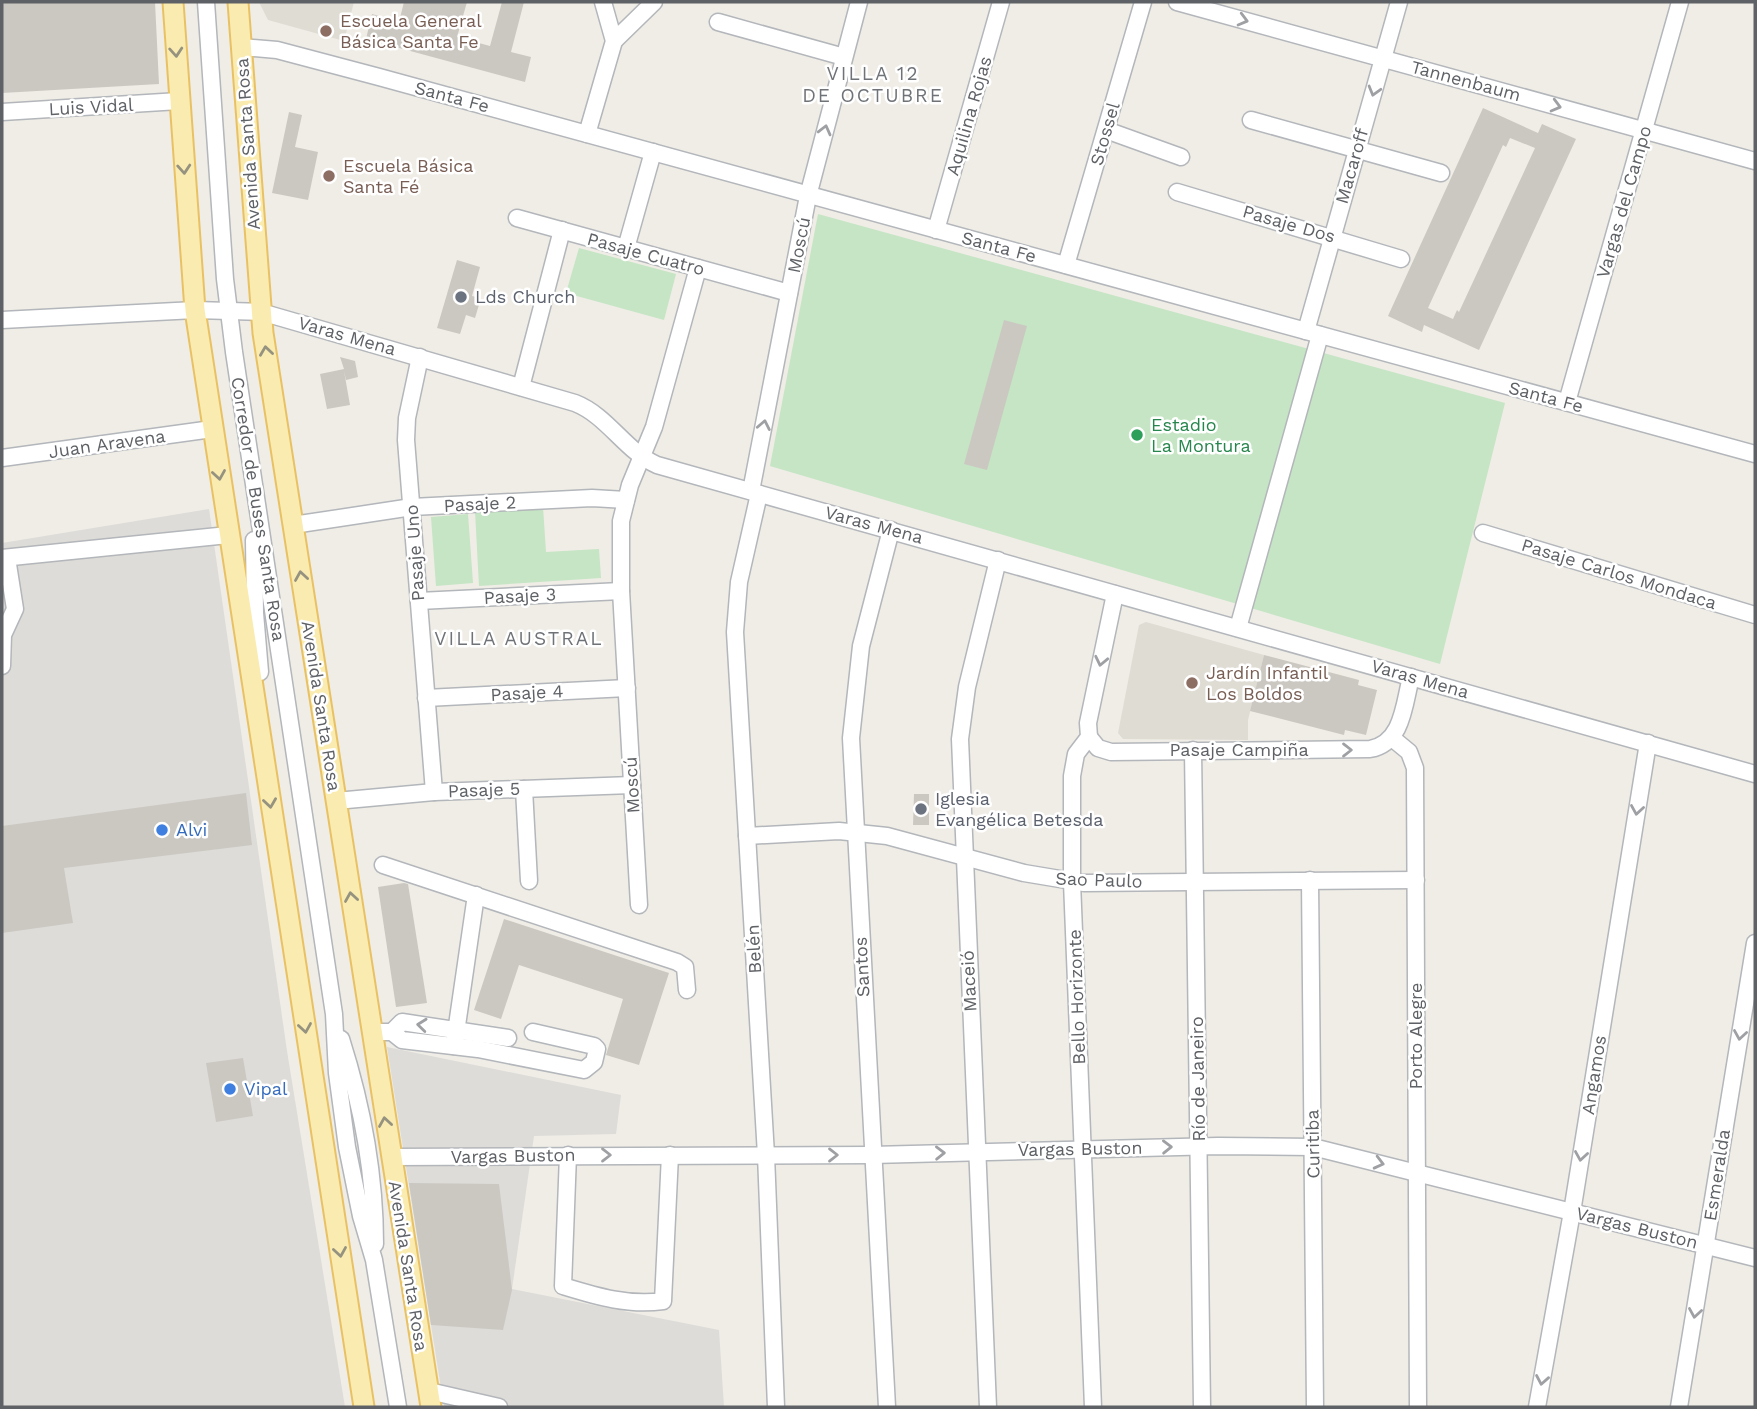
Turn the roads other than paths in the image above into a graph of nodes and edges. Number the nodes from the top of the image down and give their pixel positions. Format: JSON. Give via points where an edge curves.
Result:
{"nodes":[{"id":1,"x":173,"y":2,"type":"edge"},
{"id":2,"x":206,"y":2,"type":"edge"},
{"id":3,"x":238,"y":2,"type":"edge"},
{"id":4,"x":603,"y":2,"type":"edge"},
{"id":5,"x":654,"y":2,"type":"edge"},
{"id":6,"x":859,"y":2,"type":"edge"},
{"id":7,"x":1001,"y":2,"type":"edge"},
{"id":8,"x":1143,"y":2,"type":"edge"},
{"id":9,"x":1177,"y":2,"type":"edge"},
{"id":10,"x":1399,"y":2,"type":"edge"},
{"id":11,"x":1680,"y":2,"type":"edge"},
{"id":12,"x":719,"y":22,"type":"dead end"},
{"id":13,"x":614,"y":41,"type":"junction"},
{"id":14,"x":241,"y":47,"type":"junction"},
{"id":15,"x":844,"y":57,"type":"junction"},
{"id":16,"x":1383,"y":58,"type":"junction"},
{"id":17,"x":179,"y":101,"type":"junction"},
{"id":18,"x":2,"y":112,"type":"edge"},
{"id":19,"x":1251,"y":120,"type":"dead end"},
{"id":20,"x":1106,"y":130,"type":"junction"},
{"id":21,"x":1644,"y":130,"type":"junction"},
{"id":22,"x":587,"y":134,"type":"junction"},
{"id":23,"x":1357,"y":149,"type":"junction"},
{"id":24,"x":653,"y":152,"type":"junction"},
{"id":25,"x":1181,"y":157,"type":"dead end"},
{"id":26,"x":1755,"y":161,"type":"edge"},
{"id":27,"x":1441,"y":173,"type":"dead end"},
{"id":28,"x":1177,"y":192,"type":"dead end"},
{"id":29,"x":808,"y":196,"type":"junction"},
{"id":30,"x":517,"y":218,"type":"dead end"},
{"id":31,"x":562,"y":230,"type":"junction"},
{"id":32,"x":936,"y":230,"type":"junction"},
{"id":33,"x":1333,"y":236,"type":"junction"},
{"id":34,"x":626,"y":248,"type":"junction"},
{"id":35,"x":1401,"y":258,"type":"dead end"},
{"id":36,"x":1066,"y":265,"type":"junction"},
{"id":37,"x":698,"y":268,"type":"junction"},
{"id":38,"x":782,"y":291,"type":"junction"},
{"id":39,"x":195,"y":310,"type":"junction"},
{"id":40,"x":229,"y":310,"type":"junction"},
{"id":41,"x":261,"y":312,"type":"junction"},
{"id":42,"x":2,"y":320,"type":"edge"},
{"id":43,"x":1313,"y":333,"type":"junction"},
{"id":44,"x":419,"y":357,"type":"junction"},
{"id":45,"x":521,"y":387,"type":"junction"},
{"id":46,"x":1567,"y":402,"type":"junction"},
{"id":47,"x":212,"y":429,"type":"junction"},
{"id":48,"x":1755,"y":454,"type":"edge"},
{"id":49,"x":2,"y":458,"type":"edge"},
{"id":50,"x":643,"y":458,"type":"junction"},
{"id":51,"x":255,"y":492,"type":"junction"},
{"id":52,"x":755,"y":493,"type":"junction"},
{"id":53,"x":626,"y":500,"type":"junction"},
{"id":54,"x":412,"y":507,"type":"junction"},
{"id":55,"x":293,"y":525,"type":"junction"},
{"id":56,"x":891,"y":530,"type":"junction"},
{"id":57,"x":1483,"y":533,"type":"dead end"},
{"id":58,"x":228,"y":534,"type":"junction"},
{"id":59,"x":4,"y":558,"type":"edge"},
{"id":60,"x":998,"y":560,"type":"junction"},
{"id":61,"x":621,"y":592,"type":"junction"},
{"id":62,"x":1115,"y":594,"type":"junction"},
{"id":63,"x":419,"y":601,"type":"junction"},
{"id":64,"x":1755,"y":615,"type":"edge"},
{"id":65,"x":1238,"y":628,"type":"junction"},
{"id":66,"x":2,"y":666,"type":"edge"},
{"id":67,"x":1411,"y":677,"type":"junction"},
{"id":68,"x":627,"y":688,"type":"junction"},
{"id":69,"x":426,"y":698,"type":"junction"},
{"id":70,"x":260,"y":735,"type":"junction"},
{"id":71,"x":1089,"y":737,"type":"junction"},
{"id":72,"x":1392,"y":738,"type":"junction"},
{"id":73,"x":1648,"y":743,"type":"junction"},
{"id":74,"x":1193,"y":750,"type":"junction"},
{"id":75,"x":1755,"y":774,"type":"edge"},
{"id":76,"x":632,"y":785,"type":"junction"},
{"id":77,"x":524,"y":789,"type":"junction"},
{"id":78,"x":434,"y":792,"type":"junction"},
{"id":79,"x":336,"y":801,"type":"junction"},
{"id":80,"x":855,"y":832,"type":"junction"},
{"id":81,"x":747,"y":836,"type":"junction"},
{"id":82,"x":963,"y":855,"type":"junction"},
{"id":83,"x":383,"y":864,"type":"dead end"},
{"id":84,"x":1310,"y":880,"type":"junction"},
{"id":85,"x":1416,"y":880,"type":"junction"},
{"id":86,"x":529,"y":881,"type":"dead end"},
{"id":87,"x":1072,"y":882,"type":"junction"},
{"id":88,"x":1195,"y":882,"type":"junction"},
{"id":89,"x":476,"y":895,"type":"junction"},
{"id":90,"x":639,"y":905,"type":"dead end"},
{"id":91,"x":1755,"y":943,"type":"edge"},
{"id":92,"x":687,"y":990,"type":"dead end"},
{"id":93,"x":455,"y":1028,"type":"junction"},
{"id":94,"x":372,"y":1031,"type":"junction"},
{"id":95,"x":392,"y":1032,"type":"junction"},
{"id":96,"x":533,"y":1032,"type":"dead end"},
{"id":97,"x":508,"y":1038,"type":"dead end"},
{"id":98,"x":454,"y":1046,"type":"junction"},
{"id":99,"x":1198,"y":1146,"type":"junction"},
{"id":100,"x":1313,"y":1147,"type":"junction"},
{"id":101,"x":1083,"y":1149,"type":"junction"},
{"id":102,"x":977,"y":1152,"type":"junction"},
{"id":103,"x":872,"y":1154,"type":"junction"},
{"id":104,"x":569,"y":1155,"type":"junction"},
{"id":105,"x":670,"y":1155,"type":"junction"},
{"id":106,"x":765,"y":1155,"type":"junction"},
{"id":107,"x":391,"y":1157,"type":"junction"},
{"id":108,"x":1416,"y":1172,"type":"junction"},
{"id":109,"x":1572,"y":1212,"type":"junction"},
{"id":110,"x":1706,"y":1245,"type":"junction"},
{"id":111,"x":1755,"y":1258,"type":"edge"},
{"id":112,"x":430,"y":1399,"type":"edge"},
{"id":113,"x":364,"y":1407,"type":"edge"},
{"id":114,"x":398,"y":1407,"type":"edge"},
{"id":115,"x":499,"y":1407,"type":"edge"},
{"id":116,"x":776,"y":1407,"type":"edge"},
{"id":117,"x":887,"y":1407,"type":"edge"},
{"id":118,"x":988,"y":1407,"type":"edge"},
{"id":119,"x":1093,"y":1407,"type":"edge"},
{"id":120,"x":1202,"y":1407,"type":"edge"},
{"id":121,"x":1315,"y":1407,"type":"edge"},
{"id":122,"x":1418,"y":1407,"type":"edge"},
{"id":123,"x":1537,"y":1407,"type":"edge"},
{"id":124,"x":1679,"y":1407,"type":"edge"}],
"edges":[{"from":1,"to":17,"type":"main road","one_way":true},
{"from":2,"to":40,"type":"street","name":"Corredor de Buses Santa Rosa"},
{"from":3,"to":14,"type":"main road","name":"Avenida Santa Rosa"},
{"from":4,"to":13,"type":"street"},
{"from":5,"to":13,"type":"street"},
{"from":6,"to":15,"type":"street","name":"Moscú"},
{"from":7,"to":32,"type":"street","name":"Aquilina Rojas"},
{"from":8,"to":20,"type":"street","name":"Stossel"},
{"from":9,"to":16,"type":"street","name":"Tannenbaum","one_way":true},
{"from":10,"to":16,"type":"street","name":"Macaroff"},
{"from":11,"to":21,"type":"street","name":"Vargas del Campo"},
{"from":12,"to":15,"type":"street"},
{"from":13,"to":22,"type":"street"},
{"from":14,"to":22,"type":"street","name":"Santa Fe","via":[[277,50]]},
{"from":14,"to":41,"type":"main road","name":"Avenida Santa Rosa"},
{"from":29,"to":15,"type":"street","name":"Moscú","one_way":true},
{"from":16,"to":21,"type":"street","name":"Tannenbaum","one_way":true},
{"from":16,"to":23,"type":"street","name":"Macaroff","one_way":true},
{"from":17,"to":18,"type":"street","name":"Luis Vidal"},
{"from":17,"to":39,"type":"main road","one_way":true},
{"from":19,"to":23,"type":"street"},
{"from":20,"to":25,"type":"street"},
{"from":20,"to":36,"type":"street","name":"Stossel"},
{"from":21,"to":26,"type":"street","name":"Tannenbaum"},
{"from":21,"to":46,"type":"street","name":"Vargas del Campo"},
{"from":22,"to":24,"type":"street","name":"Santa Fe"},
{"from":23,"to":27,"type":"street"},
{"from":23,"to":33,"type":"street","name":"Macaroff"},
{"from":24,"to":29,"type":"street","name":"Santa Fe"},
{"from":24,"to":34,"type":"street"},
{"from":28,"to":33,"type":"street","name":"Pasaje Dos"},
{"from":29,"to":32,"type":"street","name":"Santa Fe"},
{"from":29,"to":38,"type":"street","name":"Moscú"},
{"from":30,"to":31,"type":"street","name":"Pasaje Cuatro"},
{"from":31,"to":34,"type":"street","name":"Pasaje Cuatro"},
{"from":31,"to":45,"type":"street"},
{"from":32,"to":36,"type":"street","name":"Santa Fe"},
{"from":33,"to":35,"type":"street","name":"Pasaje Dos"},
{"from":33,"to":43,"type":"street","name":"Macaroff"},
{"from":34,"to":37,"type":"street","name":"Pasaje Cuatro"},
{"from":36,"to":43,"type":"street","name":"Santa Fe"},
{"from":37,"to":38,"type":"street","name":"Pasaje Cuatro"},
{"from":37,"to":50,"type":"street"},
{"from":52,"to":38,"type":"street","name":"Moscú","one_way":true},
{"from":39,"to":40,"type":"street","name":"Varas Mena"},
{"from":39,"to":42,"type":"street","name":"Varas Mena"},
{"from":39,"to":47,"type":"main road"},
{"from":40,"to":41,"type":"street","name":"Varas Mena"},
{"from":40,"to":51,"type":"street","name":"Corredor de Buses Santa Rosa"},
{"from":41,"to":44,"type":"street","name":"Varas Mena"},
{"from":55,"to":41,"type":"main road","name":"Avenida Santa Rosa","one_way":true},
{"from":43,"to":46,"type":"street","name":"Santa Fe"},
{"from":43,"to":65,"type":"street","name":"Macaroff"},
{"from":44,"to":45,"type":"street","name":"Varas Mena"},
{"from":44,"to":54,"type":"street","name":"Pasaje Uno","via":[[406,429]]},
{"from":45,"to":50,"type":"street","name":"Varas Mena","via":[[590,410]]},
{"from":46,"to":48,"type":"street","name":"Santa Fe"},
{"from":47,"to":49,"type":"street","name":"Juan Aravena"},
{"from":47,"to":58,"type":"main road","one_way":true},
{"from":50,"to":52,"type":"street","name":"Varas Mena"},
{"from":50,"to":53,"type":"street","name":"Moscú"},
{"from":51,"to":70,"type":"street"},
{"from":51,"to":114,"type":"street","name":"Corredor de Buses Santa Rosa","via":[[334,1014],[360,1103],[375,1210],[374,1260]]},
{"from":52,"to":56,"type":"street","name":"Varas Mena"},
{"from":52,"to":81,"type":"street","name":"Belén","via":[[735,632]]},
{"from":53,"to":54,"type":"street","name":"Pasaje 2"},
{"from":53,"to":61,"type":"street","name":"Moscú","via":[[620,536]]},
{"from":54,"to":55,"type":"street","name":"Pasaje 2"},
{"from":54,"to":63,"type":"street","name":"Pasaje Uno"},
{"from":79,"to":55,"type":"main road","name":"Avenida Santa Rosa","one_way":true},
{"from":56,"to":60,"type":"street","name":"Varas Mena"},
{"from":56,"to":80,"type":"street","name":"Santos","via":[[856,675],[851,738]]},
{"from":57,"to":64,"type":"street","name":"Pasaje Carlos Mondaca"},
{"from":58,"to":59,"type":"street"},
{"from":58,"to":70,"type":"main road"},
{"from":59,"to":66,"type":"street","via":[[15,609],[3,635]]},
{"from":60,"to":62,"type":"street","name":"Varas Mena"},
{"from":60,"to":82,"type":"street","name":"Maceió","via":[[963,711]]},
{"from":61,"to":63,"type":"street","name":"Pasaje 3"},
{"from":61,"to":68,"type":"street","name":"Moscú"},
{"from":62,"to":65,"type":"street","name":"Varas Mena"},
{"from":62,"to":71,"type":"street","name":"Bello Horizonte","one_way":true},
{"from":63,"to":69,"type":"street","name":"Pasaje Uno"},
{"from":65,"to":67,"type":"street","name":"Varas Mena"},
{"from":67,"to":72,"type":"street"},
{"from":67,"to":73,"type":"street","name":"Varas Mena"},
{"from":68,"to":69,"type":"street","name":"Pasaje 4"},
{"from":68,"to":76,"type":"street","name":"Moscú"},
{"from":69,"to":78,"type":"street","name":"Pasaje Uno"},
{"from":70,"to":113,"type":"main road","one_way":true},
{"from":71,"to":74,"type":"street","name":"Pasaje Campiña","via":[[1098,748],[1111,752]]},
{"from":71,"to":87,"type":"street","name":"Bello Horizonte","via":[[1076,754],[1072,776]]},
{"from":74,"to":72,"type":"street","name":"Pasaje Campiña","one_way":true,"via":[[1370,749]]},
{"from":72,"to":85,"type":"street","name":"Porto Alegre","via":[[1415,762]]},
{"from":73,"to":75,"type":"street","name":"Varas Mena"},
{"from":73,"to":109,"type":"street","name":"Angamos","one_way":true},
{"from":74,"to":88,"type":"street","name":"Río de Janeiro"},
{"from":76,"to":77,"type":"street","name":"Pasaje 5"},
{"from":76,"to":90,"type":"street","name":"Moscú"},
{"from":77,"to":78,"type":"street","name":"Pasaje 5"},
{"from":77,"to":86,"type":"street"},
{"from":78,"to":79,"type":"street","name":"Pasaje 5"},
{"from":94,"to":79,"type":"main road","name":"Avenida Santa Rosa","one_way":true},
{"from":80,"to":81,"type":"street","name":"Sao Paulo"},
{"from":80,"to":82,"type":"street","name":"Sao Paulo"},
{"from":80,"to":103,"type":"street","name":"Santos"},
{"from":81,"to":106,"type":"street","name":"Belén"},
{"from":82,"to":87,"type":"street","name":"Sao Paulo"},
{"from":82,"to":102,"type":"street","name":"Maceió"},
{"from":83,"to":89,"type":"street"},
{"from":84,"to":85,"type":"street","name":"Sao Paulo"},
{"from":84,"to":88,"type":"street","name":"Sao Paulo"},
{"from":84,"to":100,"type":"street","name":"Curitiba"},
{"from":85,"to":108,"type":"street","name":"Porto Alegre"},
{"from":87,"to":88,"type":"street","name":"Sao Paulo"},
{"from":87,"to":101,"type":"street","name":"Bello Horizonte"},
{"from":88,"to":99,"type":"street","name":"Río de Janeiro"},
{"from":89,"to":92,"type":"street","via":[[677,962],[685,967]]},
{"from":89,"to":93,"type":"street"},
{"from":91,"to":110,"type":"street","name":"Esmeralda","one_way":true},
{"from":93,"to":95,"type":"street","one_way":true,"via":[[402,1023]]},
{"from":93,"to":97,"type":"street"},
{"from":93,"to":98,"type":"street"},
{"from":94,"to":95,"type":"street"},
{"from":107,"to":94,"type":"main road","name":"Avenida Santa Rosa","one_way":true},
{"from":95,"to":98,"type":"street","via":[[402,1040]]},
{"from":96,"to":98,"type":"street","via":[[594,1046],[594,1062],[584,1070]]},
{"from":99,"to":100,"type":"street","name":"Vargas Buston"},
{"from":101,"to":99,"type":"street","name":"Vargas Buston","one_way":true},
{"from":99,"to":120,"type":"street","name":"Río de Janeiro"},
{"from":100,"to":108,"type":"street","name":"Vargas Buston","one_way":true},
{"from":100,"to":121,"type":"street","name":"Curitiba"},
{"from":101,"to":102,"type":"street","name":"Vargas Buston"},
{"from":101,"to":119,"type":"street","name":"Bello Horizonte"},
{"from":103,"to":102,"type":"street","name":"Vargas Buston","one_way":true},
{"from":102,"to":118,"type":"street","name":"Maceió"},
{"from":106,"to":103,"type":"street","name":"Vargas Buston","one_way":true},
{"from":103,"to":117,"type":"street","name":"Santos"},
{"from":104,"to":105,"type":"street","name":"Vargas Buston","one_way":true},
{"from":104,"to":105,"type":"street","via":[[563,1286],[607,1300],[663,1301]]},
{"from":104,"to":107,"type":"street","name":"Vargas Buston"},
{"from":105,"to":106,"type":"street","name":"Vargas Buston"},
{"from":106,"to":116,"type":"street","name":"Belén"},
{"from":107,"to":112,"type":"main road","name":"Avenida Santa Rosa"},
{"from":108,"to":109,"type":"street","name":"Vargas Buston"},
{"from":108,"to":122,"type":"street","name":"Porto Alegre"},
{"from":109,"to":110,"type":"street","name":"Vargas Buston"},
{"from":109,"to":123,"type":"street","name":"Angamos","one_way":true},
{"from":110,"to":111,"type":"street","name":"Vargas Buston"},
{"from":110,"to":124,"type":"street","name":"Esmeralda","one_way":true},
{"from":112,"to":115,"type":"street"}]}
